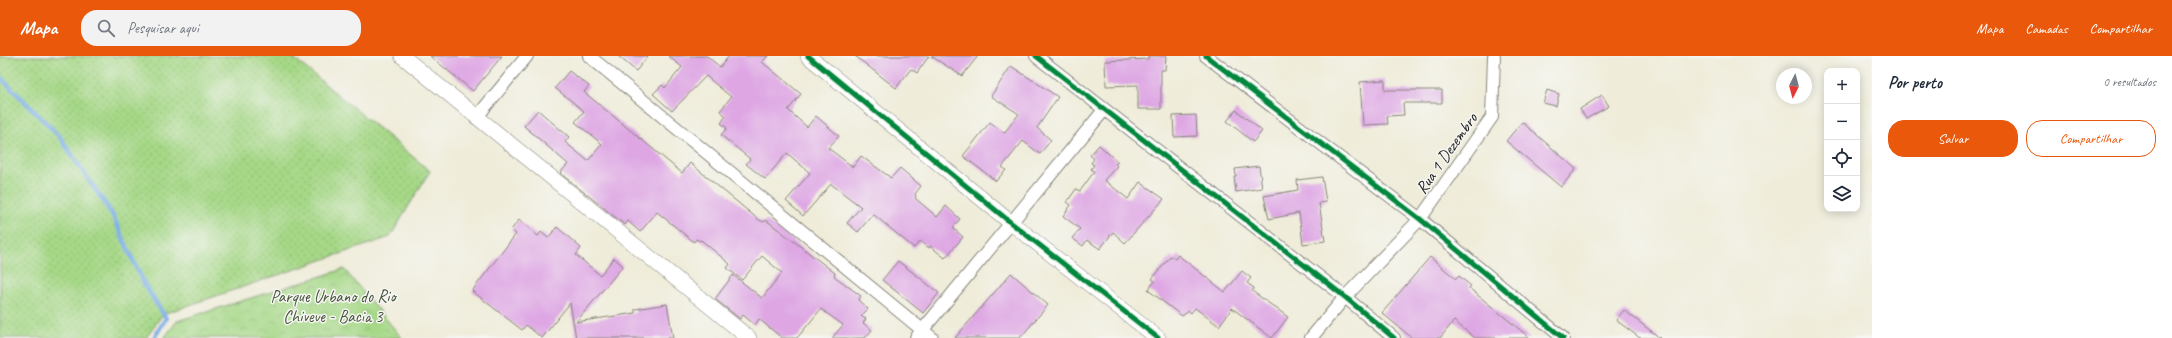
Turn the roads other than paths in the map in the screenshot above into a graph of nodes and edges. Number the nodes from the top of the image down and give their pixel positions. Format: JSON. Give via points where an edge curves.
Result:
{"nodes":[{"id":1,"x":402,"y":56,"type":"edge"},
{"id":2,"x":527,"y":56,"type":"edge"},
{"id":3,"x":589,"y":56,"type":"edge"},
{"id":4,"x":808,"y":56,"type":"edge"},
{"id":5,"x":1036,"y":56,"type":"edge"},
{"id":6,"x":1206,"y":56,"type":"edge"},
{"id":7,"x":1494,"y":56,"type":"edge"},
{"id":8,"x":1104,"y":110,"type":"junction"},
{"id":9,"x":476,"y":118,"type":"junction"},
{"id":10,"x":1420,"y":218,"type":"junction"},
{"id":11,"x":1010,"y":222,"type":"junction"},
{"id":12,"x":1345,"y":297,"type":"junction"},
{"id":13,"x":924,"y":335,"type":"edge"},
{"id":14,"x":749,"y":338,"type":"edge"},
{"id":15,"x":1158,"y":338,"type":"edge"},
{"id":16,"x":1311,"y":338,"type":"edge"},
{"id":17,"x":1394,"y":338,"type":"edge"},
{"id":18,"x":1563,"y":338,"type":"edge"}],
"edges":[{"from":1,"to":9,"type":"street"},
{"from":2,"to":9,"type":"street"},
{"from":3,"to":13,"type":"street"},
{"from":4,"to":11,"type":"street"},
{"from":5,"to":8,"type":"street"},
{"from":6,"to":10,"type":"street"},
{"from":7,"to":10,"type":"street","name":"Rua 1 Dezembro","via":[[1492,117]]},
{"from":8,"to":11,"type":"street"},
{"from":8,"to":12,"type":"street"},
{"from":9,"to":14,"type":"street"},
{"from":10,"to":12,"type":"street","name":"Rua 1 Dezembro"},
{"from":10,"to":18,"type":"street"},
{"from":11,"to":13,"type":"street"},
{"from":11,"to":15,"type":"street"},
{"from":12,"to":16,"type":"street","name":"Rua 1 Dezembro"},
{"from":12,"to":17,"type":"street"}]}
